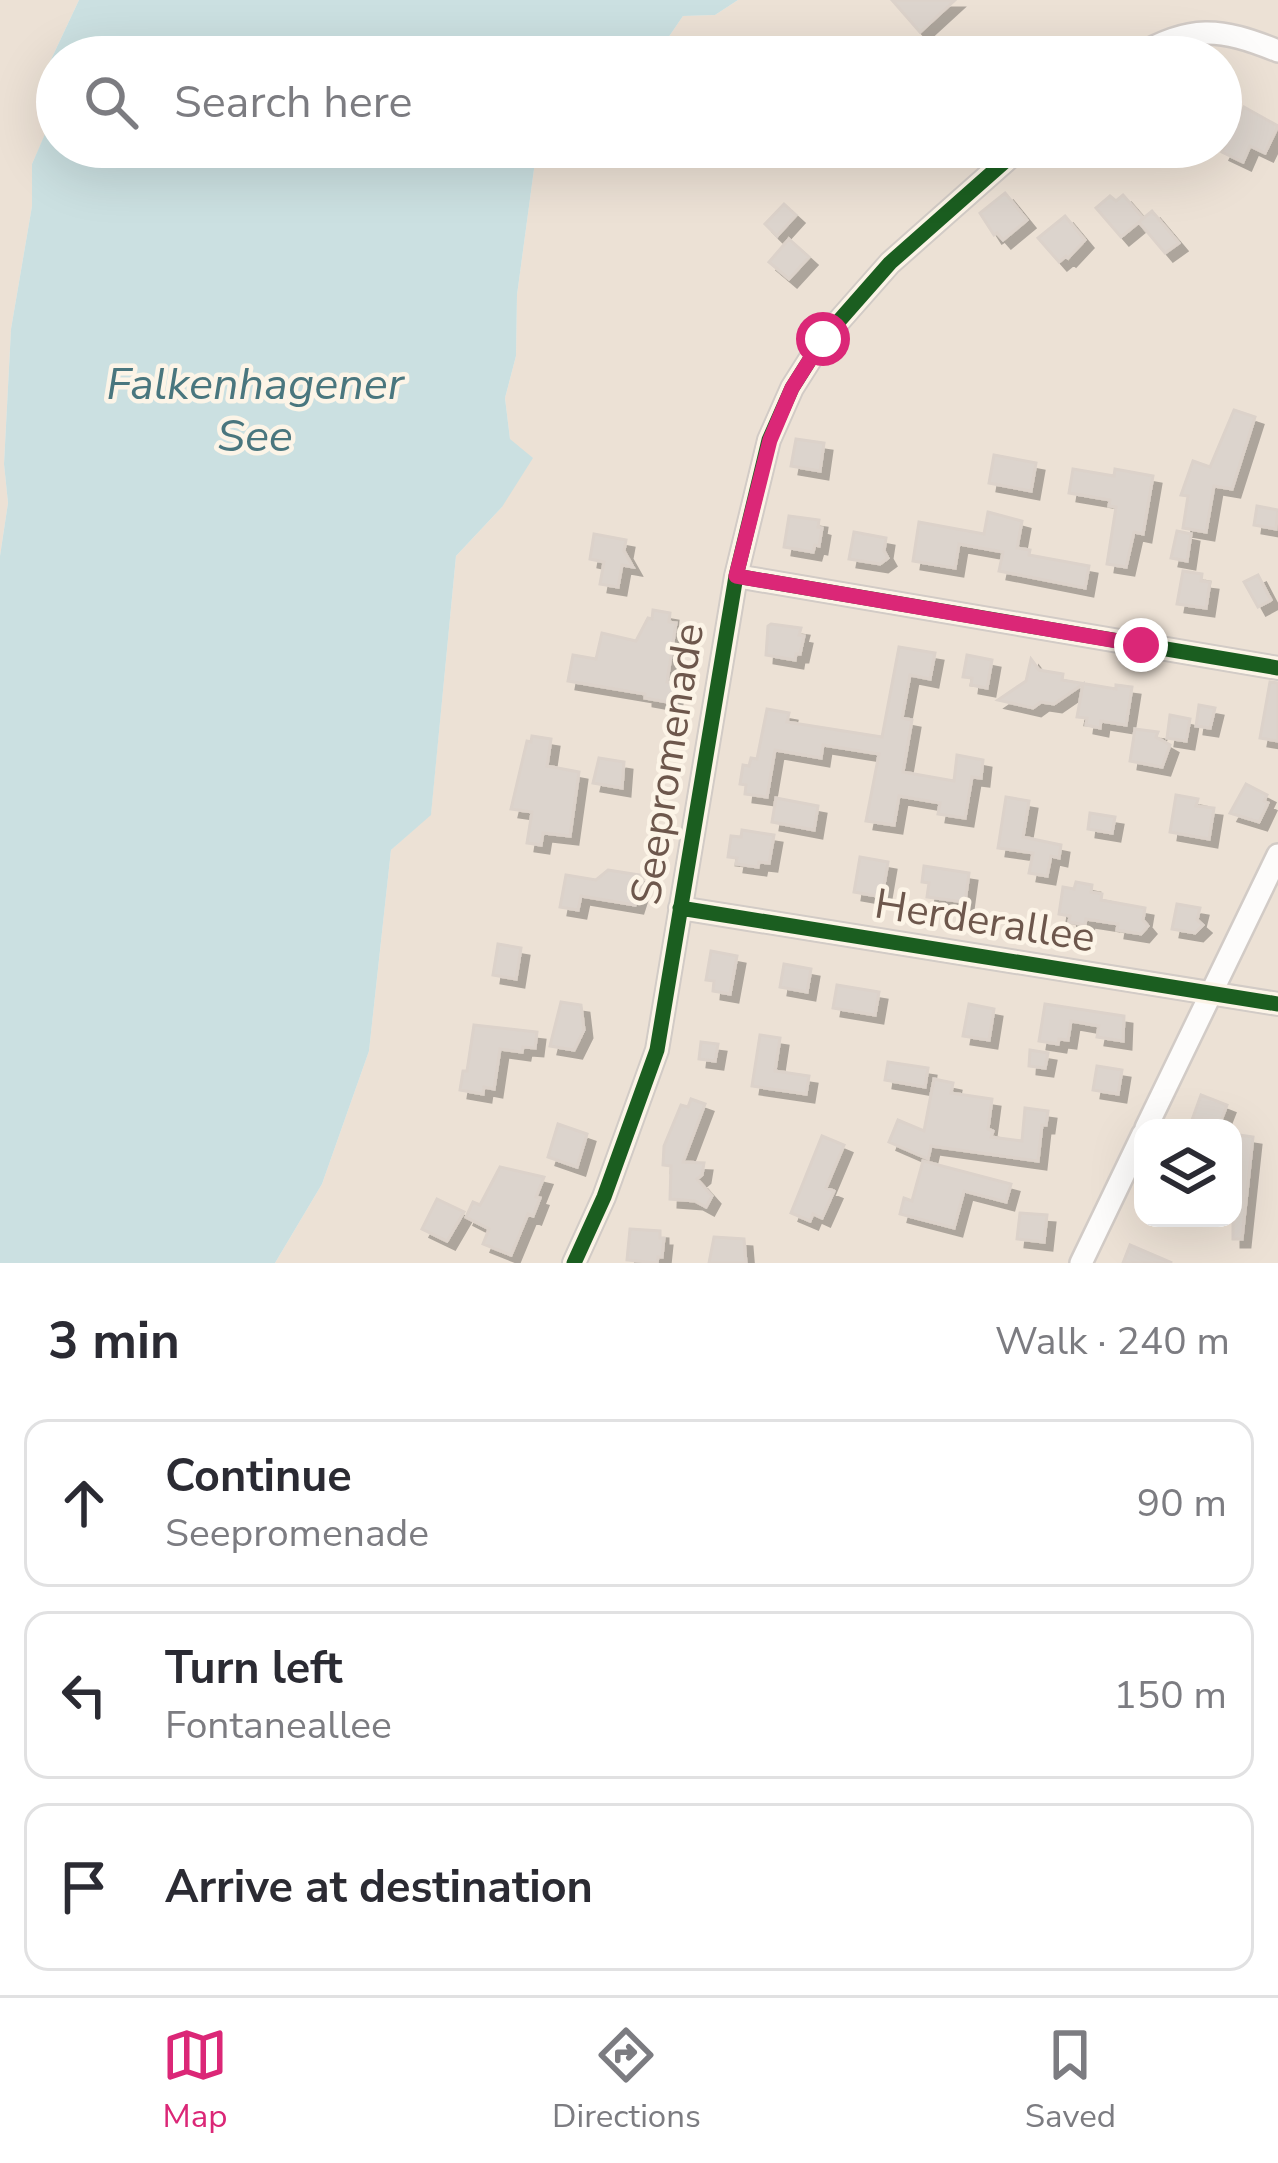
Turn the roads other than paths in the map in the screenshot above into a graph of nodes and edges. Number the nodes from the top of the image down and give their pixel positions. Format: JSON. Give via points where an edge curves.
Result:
{"nodes":[{"id":1,"x":1180,"y":36,"type":"edge"},
{"id":2,"x":1241,"y":36,"type":"edge"},
{"id":3,"x":1242,"y":36,"type":"edge"},
{"id":4,"x":1278,"y":51,"type":"edge"},
{"id":5,"x":997,"y":168,"type":"edge"},
{"id":6,"x":736,"y":576,"type":"junction"},
{"id":7,"x":1278,"y":668,"type":"edge"},
{"id":8,"x":1278,"y":855,"type":"edge"},
{"id":9,"x":680,"y":908,"type":"junction"},
{"id":10,"x":1210,"y":994,"type":"junction"},
{"id":11,"x":1278,"y":1004,"type":"edge"},
{"id":12,"x":1150,"y":1119,"type":"edge"},
{"id":13,"x":1134,"y":1152,"type":"edge"},
{"id":14,"x":574,"y":1263,"type":"edge"},
{"id":15,"x":1081,"y":1263,"type":"edge"}],
"edges":[{"from":1,"to":2,"type":"street"},
{"from":3,"to":4,"type":"street"},
{"from":5,"to":6,"type":"street","name":"Seepromenade","via":[[890,263],[823,339],[770,440]]},
{"from":6,"to":7,"type":"street"},
{"from":6,"to":9,"type":"street","name":"Seepromenade"},
{"from":8,"to":10,"type":"street"},
{"from":9,"to":10,"type":"street","name":"Herderallee"},
{"from":9,"to":14,"type":"street","name":"Seepromenade","via":[[657,1050]]},
{"from":10,"to":11,"type":"street","name":"Herderallee"},
{"from":10,"to":12,"type":"street"},
{"from":13,"to":15,"type":"street"}]}
